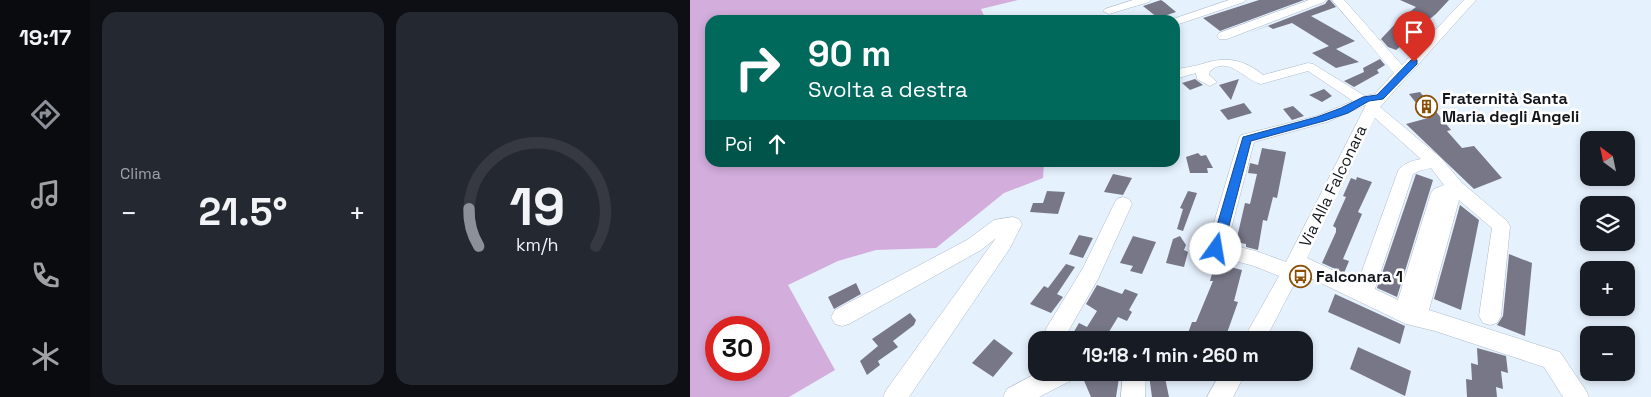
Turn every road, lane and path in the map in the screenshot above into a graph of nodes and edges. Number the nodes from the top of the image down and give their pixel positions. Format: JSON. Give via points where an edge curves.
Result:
{"nodes":[{"id":1,"x":1145,"y":0,"type":"edge"},
{"id":2,"x":1240,"y":0,"type":"edge"},
{"id":3,"x":1320,"y":0,"type":"edge"},
{"id":4,"x":1338,"y":0,"type":"edge"},
{"id":5,"x":1470,"y":0,"type":"edge"},
{"id":6,"x":1109,"y":11,"type":"dead end"},
{"id":7,"x":1180,"y":19,"type":"edge"},
{"id":8,"x":1223,"y":36,"type":"dead end"},
{"id":9,"x":1204,"y":68,"type":"junction"},
{"id":10,"x":1180,"y":73,"type":"edge"},
{"id":11,"x":1402,"y":74,"type":"junction"},
{"id":12,"x":1210,"y":82,"type":"dead end"},
{"id":13,"x":1372,"y":102,"type":"junction"},
{"id":14,"x":1435,"y":162,"type":"junction"},
{"id":15,"x":1452,"y":188,"type":"junction"},
{"id":16,"x":1123,"y":204,"type":"dead end"},
{"id":17,"x":1293,"y":267,"type":"junction"},
{"id":18,"x":1366,"y":285,"type":"dead end"},
{"id":19,"x":1490,"y":316,"type":"dead end"},
{"id":20,"x":842,"y":317,"type":"dead end"},
{"id":21,"x":1057,"y":331,"type":"edge"},
{"id":22,"x":1259,"y":331,"type":"edge"},
{"id":23,"x":1046,"y":381,"type":"edge"},
{"id":24,"x":1134,"y":381,"type":"edge"},
{"id":25,"x":1229,"y":381,"type":"edge"},
{"id":26,"x":895,"y":397,"type":"edge"},
{"id":27,"x":1015,"y":397,"type":"edge"},
{"id":28,"x":1133,"y":397,"type":"edge"},
{"id":29,"x":1219,"y":397,"type":"edge"},
{"id":30,"x":1577,"y":397,"type":"edge"}],
"edges":[{"from":1,"to":6,"type":"street"},
{"from":2,"to":7,"type":"street"},
{"from":3,"to":8,"type":"street"},
{"from":4,"to":11,"type":"street"},
{"from":5,"to":11,"type":"street","name":"Via Alla Falconara"},
{"from":9,"to":10,"type":"street"},
{"from":9,"to":12,"type":"street","via":[[1202,76]]},
{"from":9,"to":13,"type":"street","via":[[1213,64],[1233,64],[1248,69],[1261,80],[1314,68]]},
{"from":11,"to":13,"type":"street","name":"Via Alla Falconara"},
{"from":13,"to":14,"type":"street"},
{"from":13,"to":17,"type":"street","name":"Via Alla Falconara"},
{"from":13,"to":17,"type":"street","via":[[1247,139],[1216,249]]},
{"from":14,"to":15,"type":"street"},
{"from":14,"to":18,"type":"street","via":[[1406,171]]},
{"from":15,"to":15,"type":"street","via":[[1440,194],[1408,301],[1421,306]]},
{"from":15,"to":19,"type":"street","via":[[1501,226]]},
{"from":16,"to":21,"type":"street","via":[[1091,273]]},
{"from":17,"to":22,"type":"street","name":"Via Alla Falconara"},
{"from":17,"to":30,"type":"street","via":[[1413,316],[1552,358]]},
{"from":20,"to":26,"type":"street","via":[[974,244],[1000,225],[1013,224]]},
{"from":23,"to":27,"type":"street"},
{"from":24,"to":28,"type":"street"},
{"from":25,"to":29,"type":"street"}]}
